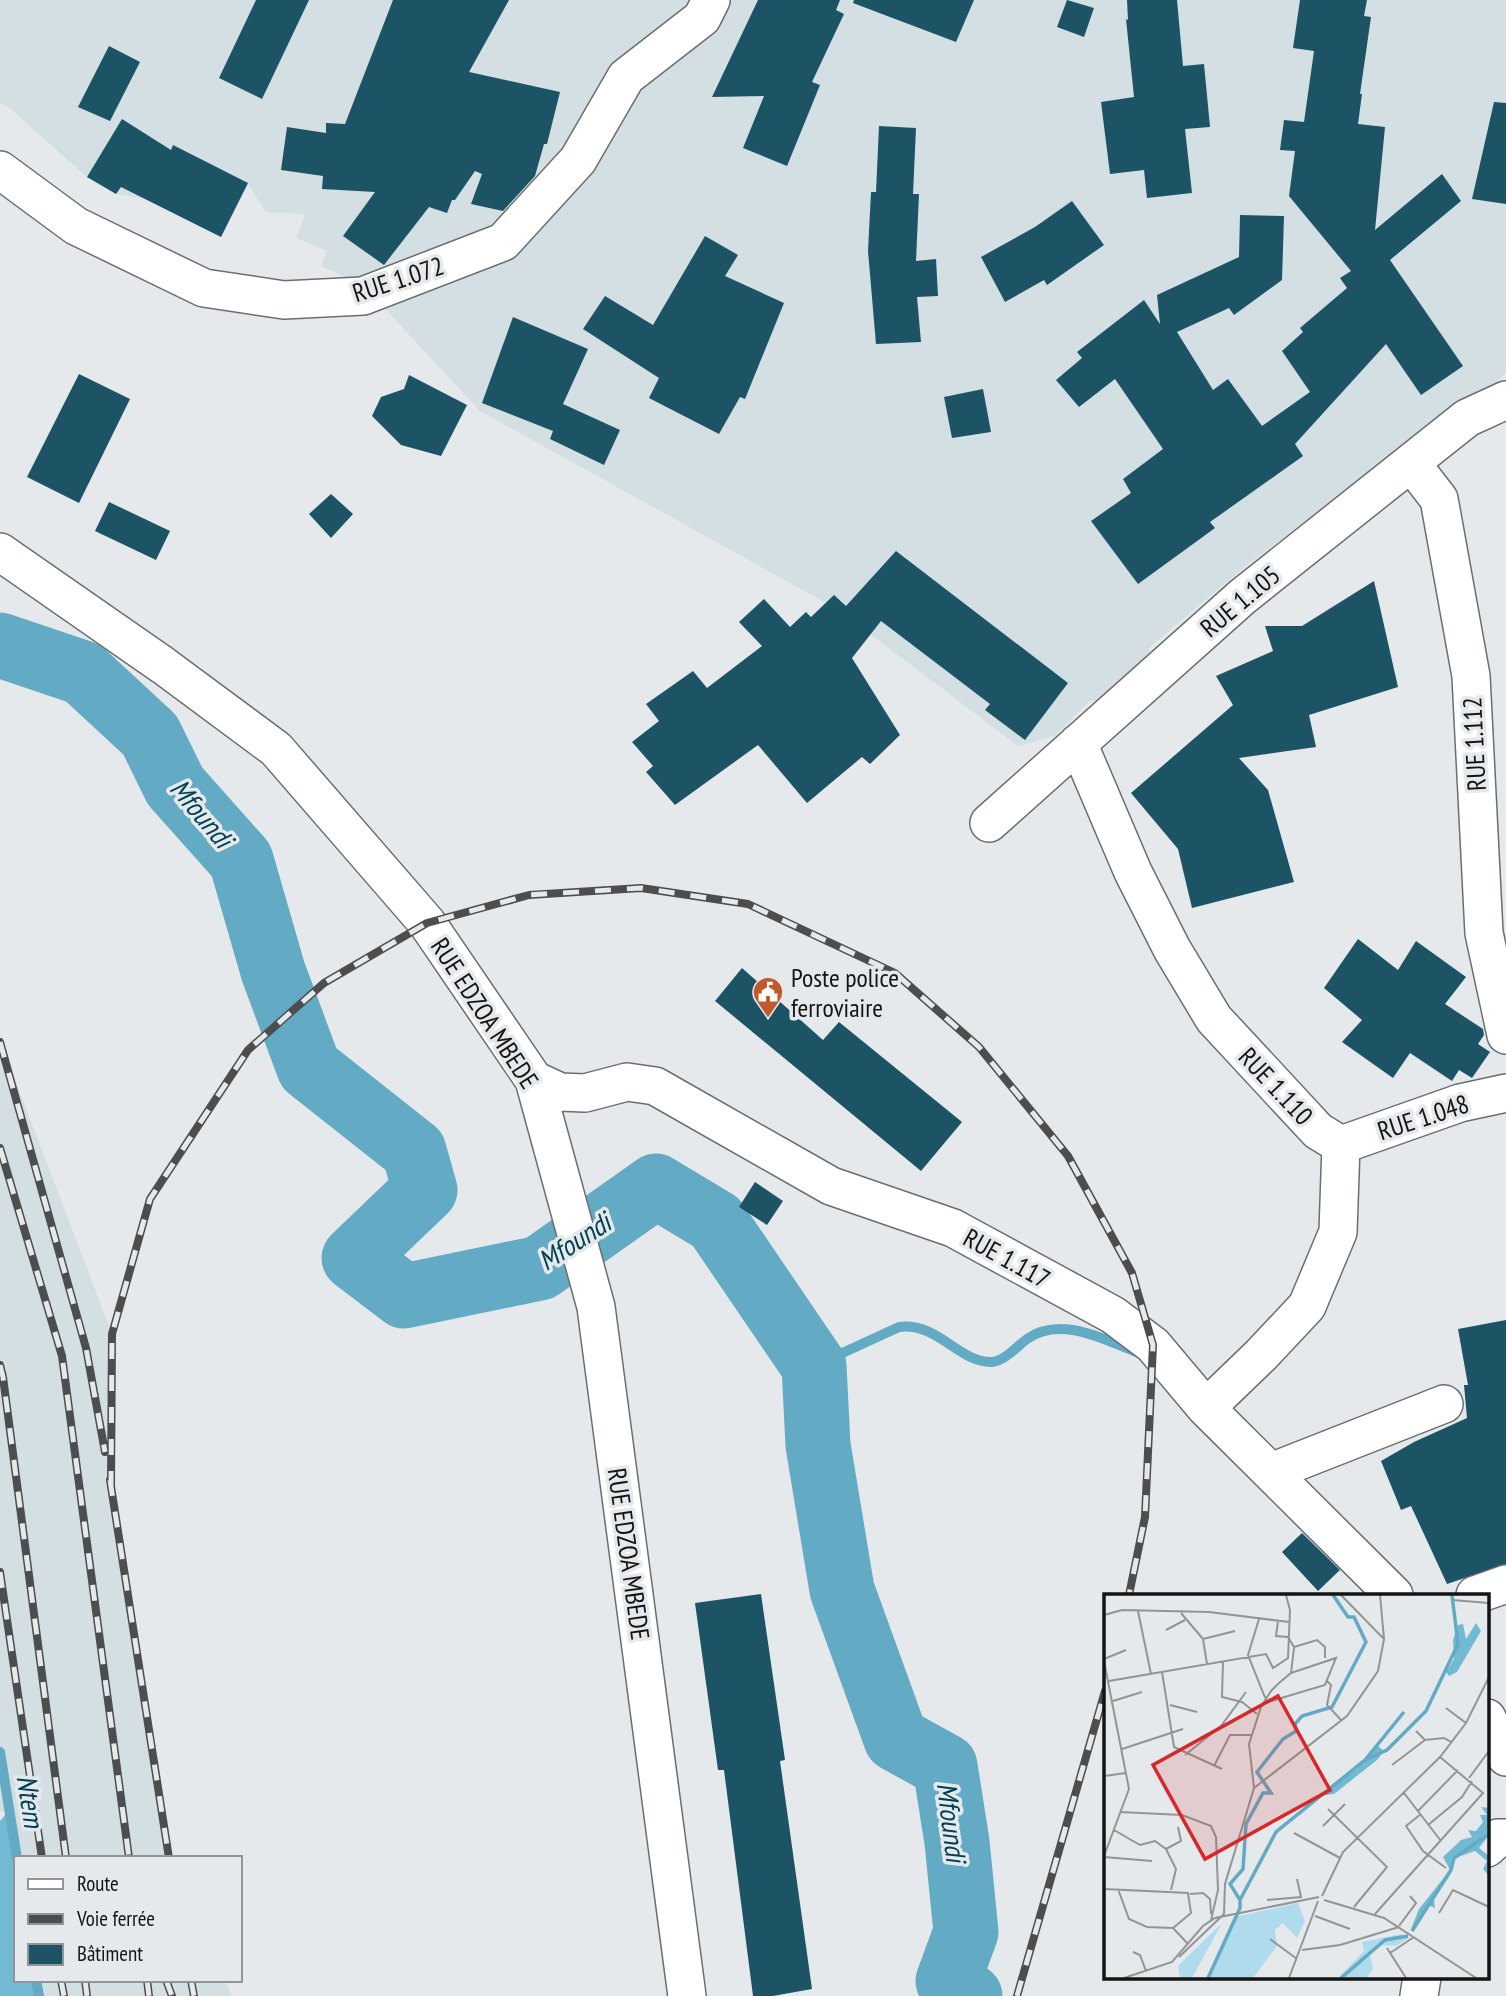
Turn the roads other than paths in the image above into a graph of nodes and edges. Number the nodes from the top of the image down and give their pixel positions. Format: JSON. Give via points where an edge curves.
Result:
{"nodes":[{"id":1,"x":711,"y":0,"type":"edge"},
{"id":2,"x":0,"y":170,"type":"edge"},
{"id":3,"x":1506,"y":400,"type":"edge"},
{"id":4,"x":1411,"y":463,"type":"junction"},
{"id":5,"x":0,"y":552,"type":"edge"},
{"id":6,"x":1078,"y":743,"type":"junction"},
{"id":7,"x":989,"y":823,"type":"dead end"},
{"id":8,"x":1506,"y":1035,"type":"edge"},
{"id":9,"x":534,"y":1080,"type":"junction"},
{"id":10,"x":1506,"y":1093,"type":"edge"},
{"id":11,"x":1341,"y":1145,"type":"junction"},
{"id":12,"x":1444,"y":1404,"type":"dead end"},
{"id":13,"x":1206,"y":1408,"type":"junction"},
{"id":14,"x":1271,"y":1472,"type":"junction"},
{"id":15,"x":1506,"y":1584,"type":"edge"},
{"id":16,"x":1393,"y":1594,"type":"edge"},
{"id":17,"x":1478,"y":1594,"type":"edge"},
{"id":18,"x":1488,"y":1720,"type":"edge"},
{"id":19,"x":1506,"y":1758,"type":"edge"},
{"id":20,"x":1506,"y":1838,"type":"edge"},
{"id":21,"x":1488,"y":1847,"type":"edge"},
{"id":22,"x":687,"y":1996,"type":"edge"}],
"edges":[{"from":1,"to":2,"type":"street","name":"RUE 1.072","via":[[702,18],[626,77],[578,160],[503,242],[363,296],[284,300],[204,288],[76,226]]},
{"from":3,"to":4,"type":"street","name":"RUE 1.105","via":[[1466,418]]},
{"from":4,"to":6,"type":"street","name":"RUE 1.105","via":[[1242,597]]},
{"from":4,"to":8,"type":"street","name":"RUE 1.112","via":[[1439,499],[1471,676],[1484,933]]},
{"from":5,"to":9,"type":"street","name":"RUE EDZOA MBEDE","via":[[276,749],[427,923]]},
{"from":6,"to":7,"type":"street","name":"RUE 1.105"},
{"from":6,"to":11,"type":"street","name":"RUE 1.110","via":[[1133,872],[1214,1019],[1318,1131]]},
{"from":9,"to":13,"type":"street","name":"RUE 1.117","via":[[561,1092],[585,1093],[628,1082],[655,1086],[831,1186],[953,1228],[1113,1315],[1153,1345]]},
{"from":9,"to":22,"type":"street","name":"RUE EDZOA MBEDE","via":[[596,1307]]},
{"from":10,"to":11,"type":"street","name":"RUE 1.048","via":[[1460,1103]]},
{"from":11,"to":13,"type":"street","via":[[1338,1232],[1307,1306]]},
{"from":12,"to":14,"type":"street"},
{"from":13,"to":14,"type":"street","name":"RUE 1.117"},
{"from":14,"to":16,"type":"street","name":"RUE 1.117"},
{"from":15,"to":17,"type":"street"},
{"from":18,"to":19,"type":"street"},
{"from":20,"to":21,"type":"street"}]}
